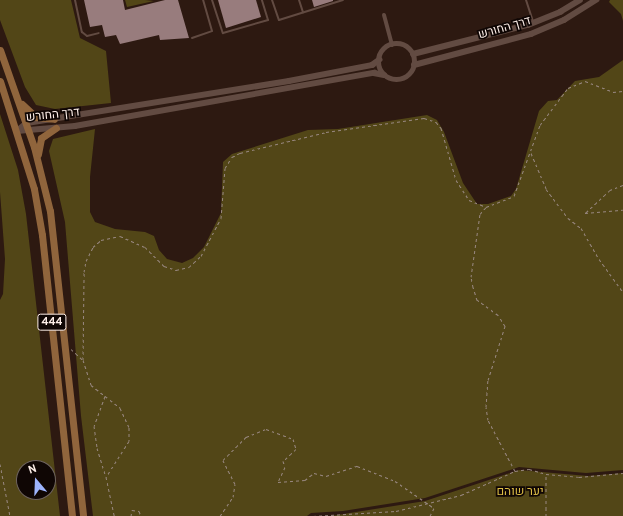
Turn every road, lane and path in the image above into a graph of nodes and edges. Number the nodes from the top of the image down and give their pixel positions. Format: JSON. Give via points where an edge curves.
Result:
{"nodes":[{"id":1,"x":75,"y":0,"type":"edge"},
{"id":2,"x":203,"y":0,"type":"edge"},
{"id":3,"x":212,"y":0,"type":"edge"},
{"id":4,"x":262,"y":0,"type":"edge"},
{"id":5,"x":272,"y":0,"type":"edge"},
{"id":6,"x":299,"y":0,"type":"edge"},
{"id":7,"x":343,"y":0,"type":"edge"},
{"id":8,"x":526,"y":0,"type":"edge"},
{"id":9,"x":580,"y":0,"type":"edge"},
{"id":10,"x":596,"y":0,"type":"edge"},
{"id":11,"x":303,"y":12,"type":"junction"},
{"id":12,"x":384,"y":15,"type":"dead end"},
{"id":13,"x":533,"y":23,"type":"junction"},
{"id":14,"x":99,"y":33,"type":"dead end"},
{"id":15,"x":192,"y":38,"type":"dead end"},
{"id":16,"x":392,"y":45,"type":"junction"},
{"id":17,"x":0,"y":50,"type":"edge"},
{"id":18,"x":413,"y":54,"type":"junction"},
{"id":19,"x":379,"y":60,"type":"junction"},
{"id":20,"x":414,"y":65,"type":"junction"},
{"id":21,"x":384,"y":75,"type":"junction"},
{"id":22,"x":0,"y":81,"type":"edge"},
{"id":23,"x":623,"y":91,"type":"edge"},
{"id":24,"x":19,"y":102,"type":"junction"},
{"id":25,"x":54,"y":120,"type":"junction"},
{"id":26,"x":26,"y":123,"type":"junction"},
{"id":27,"x":56,"y":128,"type":"junction"},
{"id":28,"x":18,"y":130,"type":"junction"},
{"id":29,"x":29,"y":131,"type":"junction"},
{"id":30,"x":531,"y":153,"type":"junction"},
{"id":31,"x":38,"y":160,"type":"junction"},
{"id":32,"x":623,"y":185,"type":"edge"},
{"id":33,"x":486,"y":207,"type":"junction"},
{"id":34,"x":623,"y":210,"type":"edge"},
{"id":35,"x":623,"y":292,"type":"edge"},
{"id":36,"x":65,"y":348,"type":"junction"},
{"id":37,"x":83,"y":360,"type":"junction"},
{"id":38,"x":106,"y":395,"type":"junction"},
{"id":39,"x":0,"y":464,"type":"edge"},
{"id":40,"x":515,"y":471,"type":"junction"},
{"id":41,"x":623,"y":473,"type":"edge"},
{"id":42,"x":546,"y":474,"type":"junction"},
{"id":43,"x":106,"y":476,"type":"junction"},
{"id":44,"x":427,"y":503,"type":"junction"},
{"id":45,"x":10,"y":516,"type":"edge"},
{"id":46,"x":72,"y":516,"type":"edge"},
{"id":47,"x":84,"y":516,"type":"edge"},
{"id":48,"x":114,"y":516,"type":"edge"},
{"id":49,"x":131,"y":516,"type":"edge"},
{"id":50,"x":141,"y":516,"type":"edge"},
{"id":51,"x":220,"y":516,"type":"edge"},
{"id":52,"x":313,"y":516,"type":"edge"},
{"id":53,"x":333,"y":516,"type":"edge"},
{"id":54,"x":430,"y":516,"type":"edge"},
{"id":55,"x":546,"y":516,"type":"edge"}],
"edges":[{"from":1,"to":14,"type":"lane","via":[[82,32],[88,36]]},
{"from":2,"to":15,"type":"lane","via":[[212,31]]},
{"from":3,"to":4,"type":"lane","via":[[224,34],[268,20]]},
{"from":5,"to":11,"type":"lane","via":[[278,20]]},
{"from":6,"to":11,"type":"lane"},
{"from":7,"to":11,"type":"lane"},
{"from":8,"to":13,"type":"lane"},
{"from":9,"to":13,"type":"street","name":"דרך החורש"},
{"from":10,"to":20,"type":"street","name":"דרך החורש","via":[[564,20],[531,34]]},
{"from":12,"to":16,"type":"street"},
{"from":13,"to":18,"type":"street","name":"דרך החורש","via":[[493,36]]},
{"from":16,"to":18,"type":"street","via":[[404,46]]},
{"from":16,"to":19,"type":"street","via":[[383,51]]},
{"from":17,"to":24,"type":"main road","number":"444"},
{"from":18,"to":20,"type":"street"},
{"from":19,"to":21,"type":"street"},
{"from":19,"to":25,"type":"street","name":"דרך החורש","via":[[372,64],[289,81]]},
{"from":20,"to":21,"type":"street","via":[[409,75],[399,80]]},
{"from":21,"to":27,"type":"street","name":"דרך החורש","via":[[374,73],[258,96]]},
{"from":22,"to":28,"type":"main road","number":"444"},
{"from":23,"to":30,"type":"path","via":[[613,92],[586,81],[568,88],[540,125]]},
{"from":24,"to":25,"type":"main road","via":[[36,117]]},
{"from":24,"to":26,"type":"main road","number":"444"},
{"from":25,"to":26,"type":"street","name":"דרך החורש"},
{"from":26,"to":28,"type":"street","name":"דרך החורש"},
{"from":26,"to":29,"type":"main road","number":"444"},
{"from":27,"to":29,"type":"street","name":"דרך החורש"},
{"from":27,"to":31,"type":"main road","via":[[42,138]]},
{"from":28,"to":29,"type":"street","name":"דרך החורש"},
{"from":28,"to":46,"type":"main road","number":"444","via":[[34,189],[42,235]]},
{"from":29,"to":31,"type":"main road","number":"444"},
{"from":30,"to":33,"type":"path","via":[[514,196]]},
{"from":30,"to":35,"type":"path","via":[[546,189],[568,218],[581,228],[599,260]]},
{"from":31,"to":36,"type":"main road","number":"444","via":[[50,211]]},
{"from":32,"to":34,"type":"path","via":[[610,190],[585,213]]},
{"from":33,"to":37,"type":"path","via":[[469,200],[456,180],[441,128],[436,122],[424,118],[326,132],[240,153],[232,157],[225,168],[221,218],[201,256],[189,267],[176,270],[164,266],[145,247],[120,236],[101,240],[93,247],[84,272]]},
{"from":33,"to":40,"type":"path","via":[[480,214],[471,277],[477,300],[498,315],[505,326],[488,380],[486,407],[488,420]]},
{"from":36,"to":37,"type":"path","via":[[73,350]]},
{"from":36,"to":47,"type":"main road","number":"444"},
{"from":37,"to":38,"type":"path","via":[[91,384]]},
{"from":38,"to":43,"type":"path","via":[[94,426],[97,448]]},
{"from":38,"to":43,"type":"path","via":[[120,408],[130,434],[129,441]]},
{"from":39,"to":45,"type":"path"},
{"from":40,"to":42,"type":"path","via":[[529,469]]},
{"from":40,"to":44,"type":"path","via":[[461,495]]},
{"from":41,"to":42,"type":"path","via":[[579,477]]},
{"from":42,"to":55,"type":"path"},
{"from":43,"to":48,"type":"path"},
{"from":44,"to":51,"type":"path","via":[[389,477],[357,466],[326,476],[314,473],[305,480],[278,482],[285,467],[283,462],[296,449],[293,439],[266,429],[246,437],[223,460],[235,484],[233,498]]},
{"from":44,"to":53,"type":"path","via":[[383,513]]},
{"from":44,"to":54,"type":"path","via":[[434,508]]},
{"from":49,"to":50,"type":"path","via":[[132,510],[138,511]]},
{"from":52,"to":53,"type":"path"}]}
